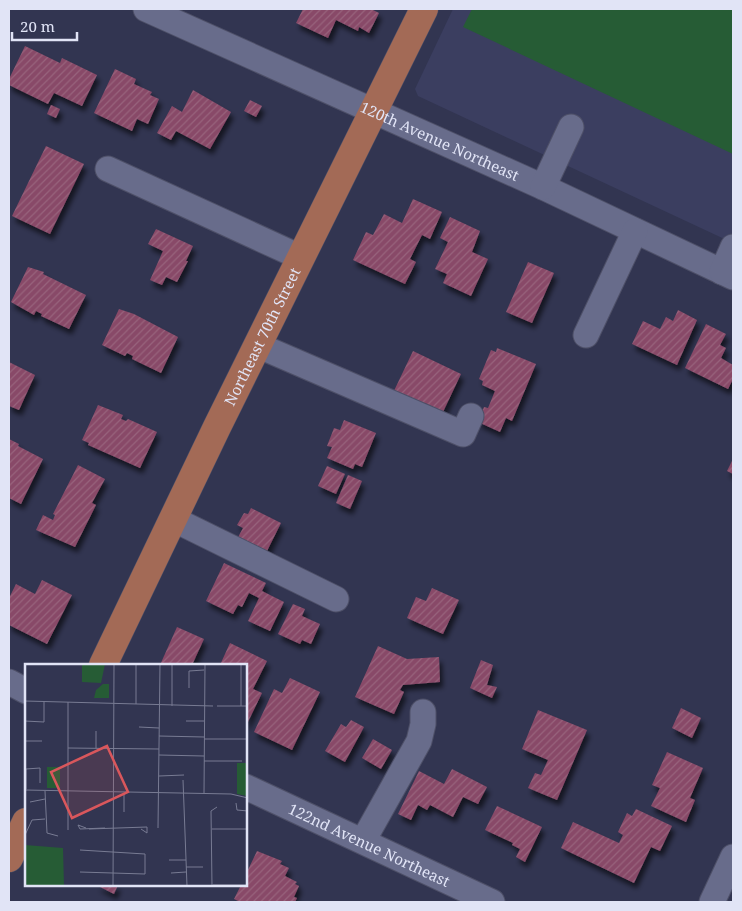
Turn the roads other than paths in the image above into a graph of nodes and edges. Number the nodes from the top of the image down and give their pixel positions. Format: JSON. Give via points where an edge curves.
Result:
{"nodes":[{"id":1,"x":146,"y":9,"type":"edge"},
{"id":2,"x":424,"y":9,"type":"edge"},
{"id":3,"x":374,"y":112,"type":"junction"},
{"id":4,"x":571,"y":127,"type":"dead end"},
{"id":5,"x":108,"y":169,"type":"dead end"},
{"id":6,"x":543,"y":187,"type":"junction"},
{"id":7,"x":635,"y":230,"type":"junction"},
{"id":8,"x":733,"y":246,"type":"edge"},
{"id":9,"x":300,"y":256,"type":"junction"},
{"id":10,"x":727,"y":274,"type":"edge"},
{"id":11,"x":586,"y":335,"type":"dead end"},
{"id":12,"x":257,"y":345,"type":"junction"},
{"id":13,"x":472,"y":416,"type":"dead end"},
{"id":14,"x":173,"y":519,"type":"junction"},
{"id":15,"x":336,"y":599,"type":"dead end"},
{"id":16,"x":103,"y":664,"type":"edge"},
{"id":17,"x":9,"y":682,"type":"edge"},
{"id":18,"x":25,"y":690,"type":"edge"},
{"id":19,"x":424,"y":712,"type":"dead end"},
{"id":20,"x":248,"y":788,"type":"edge"},
{"id":21,"x":363,"y":841,"type":"junction"},
{"id":22,"x":733,"y":857,"type":"edge"},
{"id":23,"x":492,"y":902,"type":"edge"},
{"id":24,"x":712,"y":902,"type":"edge"}],
"edges":[{"from":1,"to":3,"type":"street","name":"120th Avenue Northeast"},
{"from":2,"to":3,"type":"main road","name":"Northeast 70th Street"},
{"from":3,"to":6,"type":"street","name":"120th Avenue Northeast"},
{"from":3,"to":9,"type":"main road","name":"Northeast 70th Street"},
{"from":4,"to":6,"type":"street"},
{"from":5,"to":9,"type":"street"},
{"from":6,"to":7,"type":"street","name":"120th Avenue Northeast"},
{"from":7,"to":10,"type":"street","name":"120th Avenue Northeast"},
{"from":7,"to":11,"type":"street"},
{"from":8,"to":10,"type":"street"},
{"from":9,"to":12,"type":"main road","name":"Northeast 70th Street"},
{"from":12,"to":13,"type":"street","via":[[463,434]]},
{"from":12,"to":14,"type":"main road","name":"Northeast 70th Street"},
{"from":14,"to":15,"type":"street"},
{"from":14,"to":16,"type":"main road","name":"Northeast 70th Street"},
{"from":17,"to":18,"type":"street"},
{"from":19,"to":21,"type":"street","via":[[418,741]]},
{"from":20,"to":21,"type":"street","name":"122nd Avenue Northeast"},
{"from":21,"to":23,"type":"street","name":"122nd Avenue Northeast"},
{"from":22,"to":24,"type":"street"}]}
